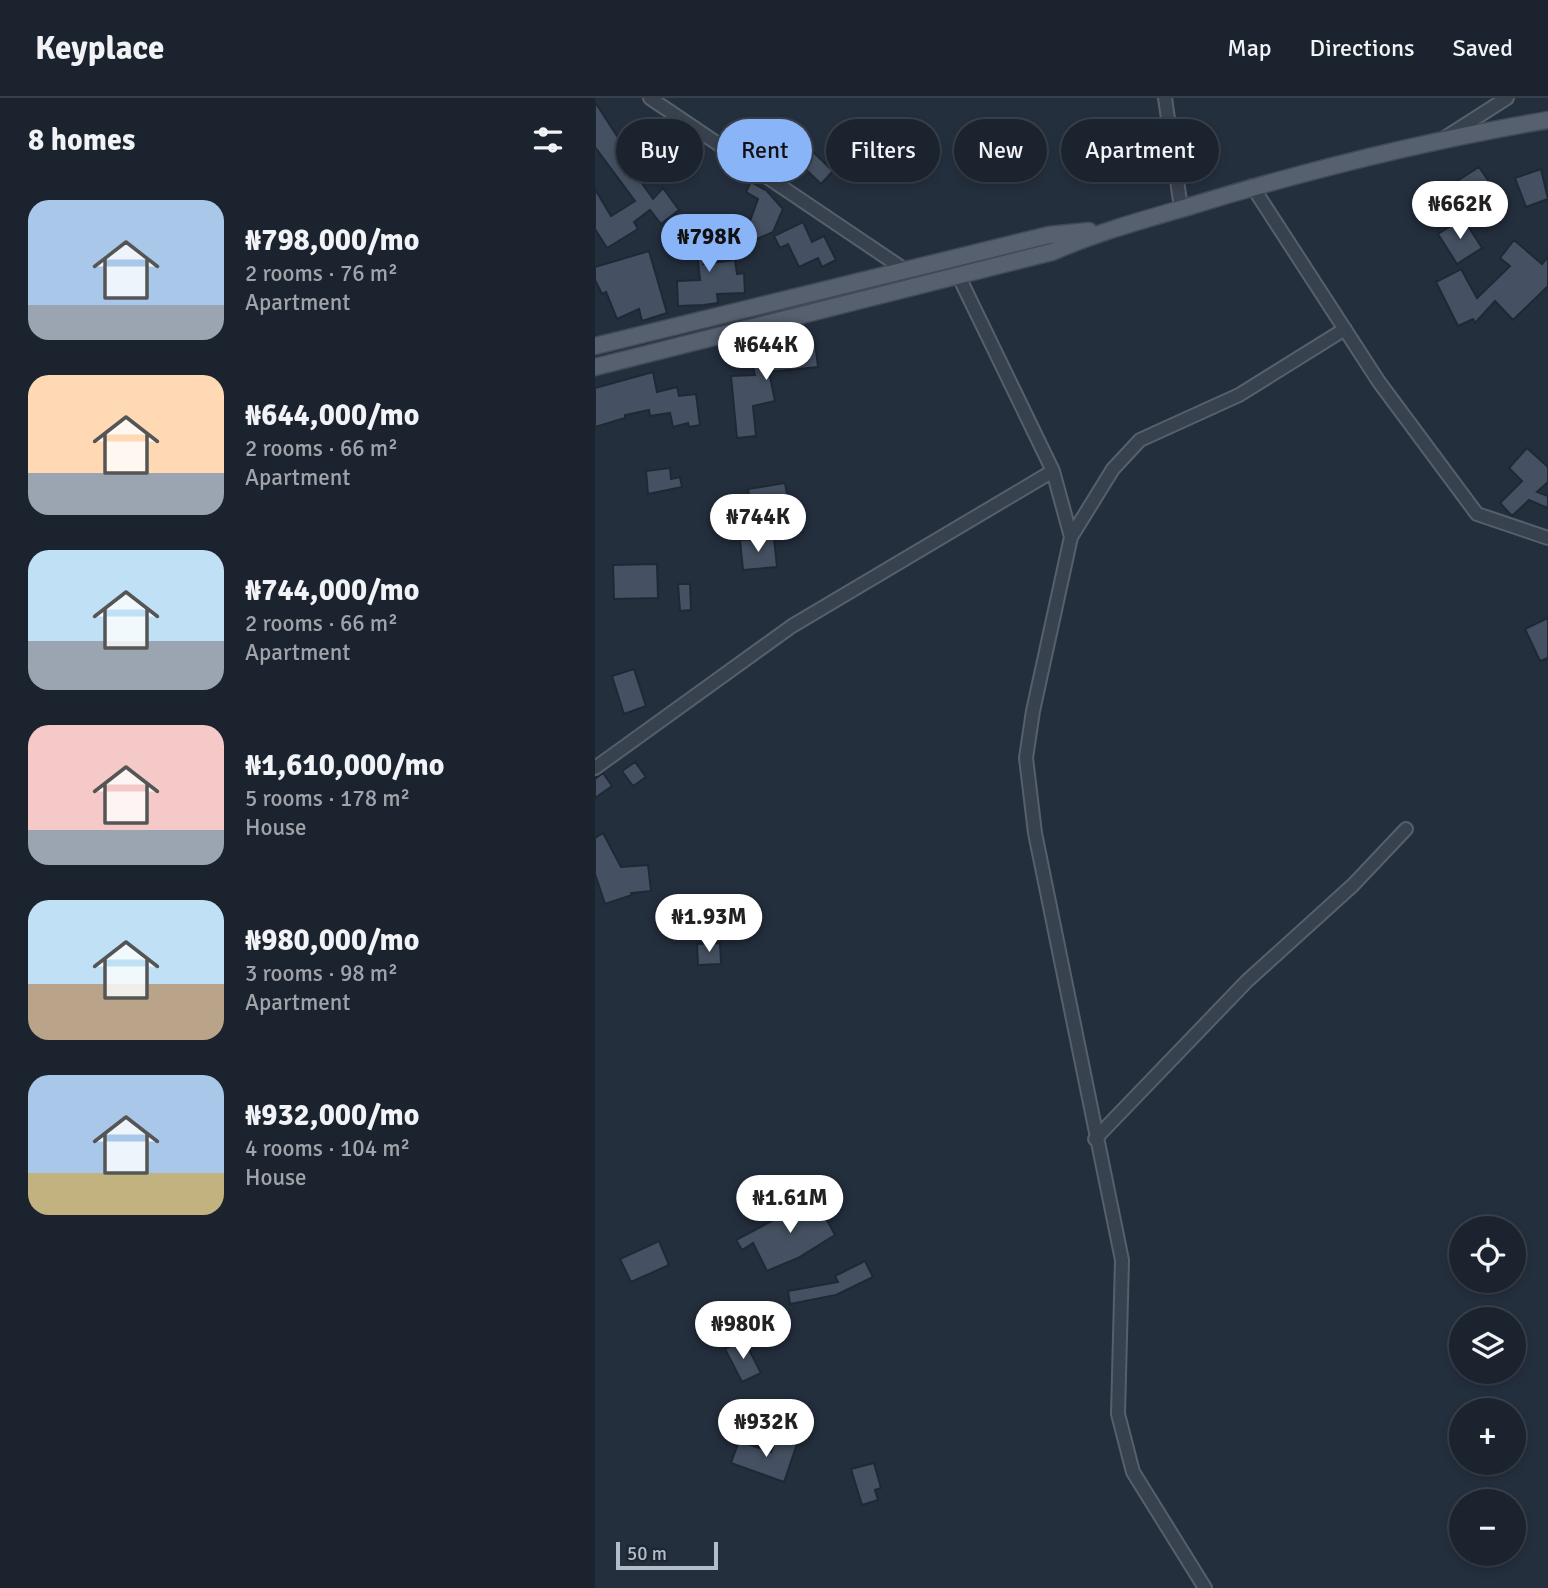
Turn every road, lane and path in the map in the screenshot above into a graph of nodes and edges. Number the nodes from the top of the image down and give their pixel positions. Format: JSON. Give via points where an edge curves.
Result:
{"nodes":[{"id":1,"x":650,"y":98,"type":"edge"},
{"id":2,"x":1165,"y":98,"type":"edge"},
{"id":3,"x":1507,"y":98,"type":"edge"},
{"id":4,"x":1548,"y":120,"type":"edge"},
{"id":5,"x":1445,"y":137,"type":"junction"},
{"id":6,"x":1252,"y":186,"type":"junction"},
{"id":7,"x":1181,"y":208,"type":"junction"},
{"id":8,"x":1105,"y":229,"type":"junction"},
{"id":9,"x":905,"y":270,"type":"junction"},
{"id":10,"x":959,"y":277,"type":"junction"},
{"id":11,"x":1345,"y":329,"type":"junction"},
{"id":12,"x":595,"y":346,"type":"edge"},
{"id":13,"x":595,"y":367,"type":"edge"},
{"id":14,"x":1053,"y":471,"type":"junction"},
{"id":15,"x":1071,"y":537,"type":"junction"},
{"id":16,"x":1548,"y":538,"type":"edge"},
{"id":17,"x":595,"y":768,"type":"edge"},
{"id":18,"x":1406,"y":829,"type":"dead end"},
{"id":19,"x":1095,"y":1139,"type":"junction"},
{"id":20,"x":1205,"y":1588,"type":"edge"}],
"edges":[{"from":1,"to":9,"type":"street"},
{"from":2,"to":7,"type":"street"},
{"from":3,"to":5,"type":"street"},
{"from":4,"to":5,"type":"main road"},
{"from":5,"to":6,"type":"main road"},
{"from":6,"to":7,"type":"main road"},
{"from":6,"to":11,"type":"street"},
{"from":7,"to":8,"type":"main road"},
{"from":8,"to":9,"type":"main road","via":[[1049,235]]},
{"from":8,"to":10,"type":"main road","via":[[1052,252]]},
{"from":9,"to":12,"type":"main road"},
{"from":10,"to":13,"type":"main road"},
{"from":10,"to":14,"type":"street"},
{"from":11,"to":15,"type":"street","via":[[1239,395],[1140,440],[1113,469]]},
{"from":11,"to":16,"type":"street","via":[[1477,514]]},
{"from":14,"to":15,"type":"street"},
{"from":14,"to":17,"type":"street","via":[[792,626]]},
{"from":15,"to":19,"type":"street","via":[[1026,758],[1035,833]]},
{"from":18,"to":19,"type":"street","via":[[1353,885],[1247,981]]},
{"from":19,"to":20,"type":"street","via":[[1122,1261],[1118,1414],[1133,1472]]}]}
